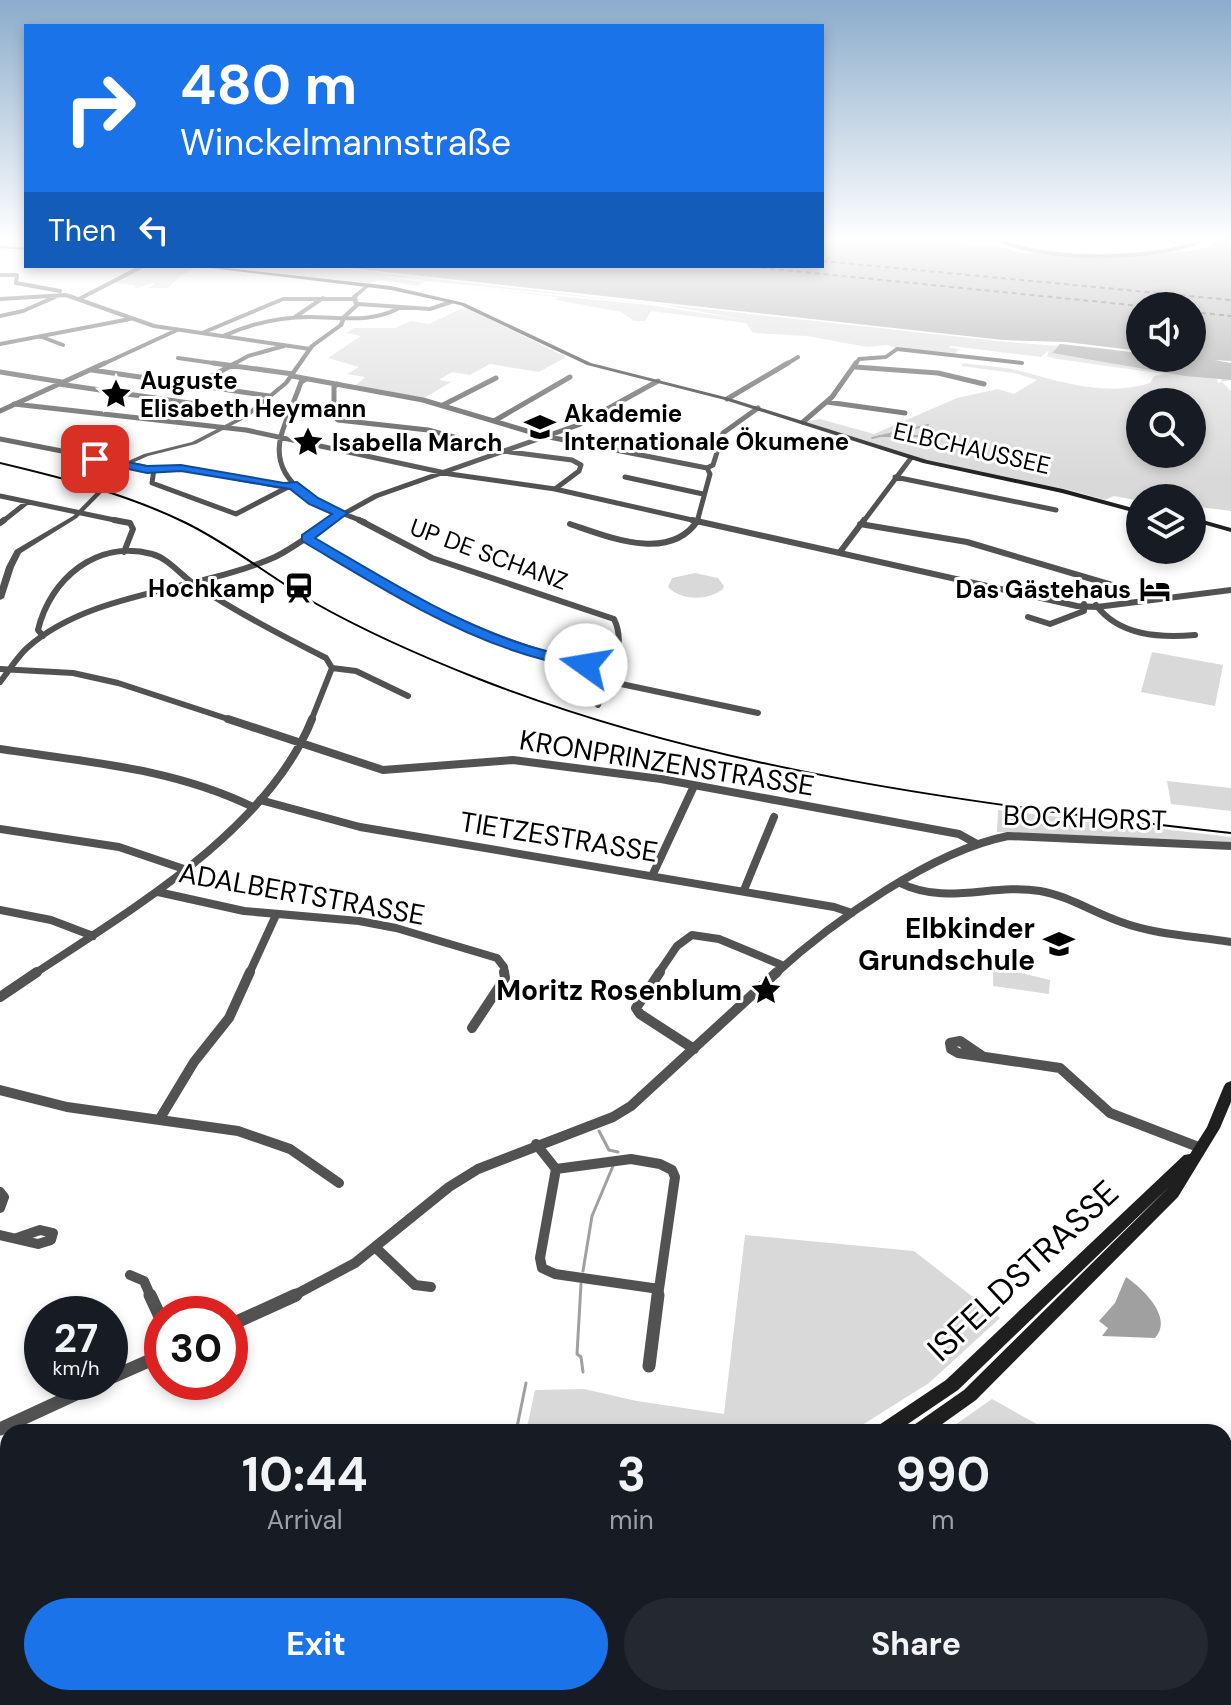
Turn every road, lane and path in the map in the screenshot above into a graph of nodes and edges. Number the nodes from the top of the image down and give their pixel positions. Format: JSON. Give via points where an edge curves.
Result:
{"nodes":[{"id":1,"x":128,"y":320,"type":"edge"},
{"id":2,"x":133,"y":320,"type":"edge"},
{"id":3,"x":232,"y":320,"type":"edge"},
{"id":4,"x":286,"y":320,"type":"edge"},
{"id":5,"x":313,"y":320,"type":"edge"},
{"id":6,"x":356,"y":320,"type":"edge"},
{"id":7,"x":495,"y":320,"type":"edge"},
{"id":8,"x":342,"y":322,"type":"junction"},
{"id":9,"x":178,"y":330,"type":"junction"},
{"id":10,"x":201,"y":333,"type":"junction"},
{"id":11,"x":42,"y":337,"type":"junction"},
{"id":12,"x":221,"y":337,"type":"junction"},
{"id":13,"x":0,"y":344,"type":"edge"},
{"id":14,"x":63,"y":345,"type":"dead end"},
{"id":15,"x":286,"y":345,"type":"junction"},
{"id":16,"x":310,"y":349,"type":"junction"},
{"id":17,"x":798,"y":357,"type":"dead end"},
{"id":18,"x":178,"y":358,"type":"dead end"},
{"id":19,"x":1022,"y":363,"type":"dead end"},
{"id":20,"x":230,"y":366,"type":"junction"},
{"id":21,"x":855,"y":367,"type":"junction"},
{"id":22,"x":90,"y":370,"type":"junction"},
{"id":23,"x":0,"y":372,"type":"edge"},
{"id":24,"x":292,"y":375,"type":"junction"},
{"id":25,"x":570,"y":377,"type":"dead end"},
{"id":26,"x":496,"y":378,"type":"dead end"},
{"id":27,"x":306,"y":379,"type":"junction"},
{"id":28,"x":658,"y":381,"type":"junction"},
{"id":29,"x":60,"y":383,"type":"junction"},
{"id":30,"x":337,"y":384,"type":"junction"},
{"id":31,"x":984,"y":384,"type":"dead end"},
{"id":32,"x":194,"y":386,"type":"junction"},
{"id":33,"x":269,"y":396,"type":"junction"},
{"id":34,"x":727,"y":399,"type":"junction"},
{"id":35,"x":827,"y":402,"type":"junction"},
{"id":36,"x":14,"y":404,"type":"junction"},
{"id":37,"x":196,"y":404,"type":"dead end"},
{"id":38,"x":443,"y":406,"type":"junction"},
{"id":39,"x":758,"y":408,"type":"junction"},
{"id":40,"x":0,"y":411,"type":"edge"},
{"id":41,"x":905,"y":413,"type":"dead end"},
{"id":42,"x":493,"y":421,"type":"junction"},
{"id":43,"x":803,"y":422,"type":"junction"},
{"id":44,"x":227,"y":427,"type":"junction"},
{"id":45,"x":549,"y":437,"type":"junction"},
{"id":46,"x":281,"y":438,"type":"junction"},
{"id":47,"x":0,"y":439,"type":"edge"},
{"id":48,"x":506,"y":451,"type":"junction"},
{"id":49,"x":911,"y":458,"type":"junction"},
{"id":50,"x":125,"y":465,"type":"junction"},
{"id":51,"x":707,"y":468,"type":"junction"},
{"id":52,"x":154,"y":469,"type":"junction"},
{"id":53,"x":441,"y":471,"type":"junction"},
{"id":54,"x":625,"y":477,"type":"dead end"},
{"id":55,"x":895,"y":477,"type":"junction"},
{"id":56,"x":292,"y":485,"type":"junction"},
{"id":57,"x":284,"y":487,"type":"junction"},
{"id":58,"x":555,"y":489,"type":"junction"},
{"id":59,"x":703,"y":494,"type":"junction"},
{"id":60,"x":0,"y":496,"type":"edge"},
{"id":61,"x":26,"y":503,"type":"junction"},
{"id":62,"x":1126,"y":508,"type":"edge"},
{"id":63,"x":1056,"y":510,"type":"dead end"},
{"id":64,"x":80,"y":512,"type":"junction"},
{"id":65,"x":341,"y":513,"type":"junction"},
{"id":66,"x":697,"y":521,"type":"junction"},
{"id":67,"x":0,"y":523,"type":"edge"},
{"id":68,"x":1206,"y":523,"type":"edge"},
{"id":69,"x":570,"y":524,"type":"dead end"},
{"id":70,"x":860,"y":524,"type":"junction"},
{"id":71,"x":1231,"y":530,"type":"edge"},
{"id":72,"x":307,"y":538,"type":"junction"},
{"id":73,"x":124,"y":552,"type":"junction"},
{"id":74,"x":840,"y":552,"type":"junction"},
{"id":75,"x":193,"y":584,"type":"junction"},
{"id":76,"x":1112,"y":585,"type":"dead end"},
{"id":77,"x":1231,"y":590,"type":"edge"},
{"id":78,"x":0,"y":598,"type":"edge"},
{"id":79,"x":1085,"y":605,"type":"junction"},
{"id":80,"x":1098,"y":606,"type":"junction"},
{"id":81,"x":1028,"y":617,"type":"dead end"},
{"id":82,"x":1195,"y":635,"type":"dead end"},
{"id":83,"x":43,"y":636,"type":"junction"},
{"id":84,"x":332,"y":668,"type":"junction"},
{"id":85,"x":0,"y":669,"type":"edge"},
{"id":86,"x":10,"y":669,"type":"junction"},
{"id":87,"x":611,"y":669,"type":"junction"},
{"id":88,"x":607,"y":681,"type":"junction"},
{"id":89,"x":0,"y":682,"type":"edge"},
{"id":90,"x":408,"y":696,"type":"dead end"},
{"id":91,"x":598,"y":705,"type":"dead end"},
{"id":92,"x":758,"y":713,"type":"dead end"},
{"id":93,"x":302,"y":744,"type":"junction"},
{"id":94,"x":0,"y":749,"type":"edge"},
{"id":95,"x":694,"y":786,"type":"junction"},
{"id":96,"x":256,"y":804,"type":"junction"},
{"id":97,"x":774,"y":817,"type":"dead end"},
{"id":98,"x":0,"y":829,"type":"edge"},
{"id":99,"x":977,"y":844,"type":"junction"},
{"id":100,"x":1231,"y":846,"type":"edge"},
{"id":101,"x":187,"y":870,"type":"junction"},
{"id":102,"x":653,"y":874,"type":"junction"},
{"id":103,"x":900,"y":883,"type":"junction"},
{"id":104,"x":744,"y":890,"type":"junction"},
{"id":105,"x":158,"y":892,"type":"junction"},
{"id":106,"x":0,"y":910,"type":"edge"},
{"id":107,"x":852,"y":913,"type":"junction"},
{"id":108,"x":276,"y":915,"type":"junction"},
{"id":109,"x":93,"y":936,"type":"junction"},
{"id":110,"x":1231,"y":942,"type":"edge"},
{"id":111,"x":784,"y":966,"type":"junction"},
{"id":112,"x":0,"y":997,"type":"edge"},
{"id":113,"x":472,"y":1028,"type":"dead end"},
{"id":114,"x":694,"y":1049,"type":"junction"},
{"id":115,"x":982,"y":1056,"type":"dead end"},
{"id":116,"x":1231,"y":1086,"type":"edge"},
{"id":117,"x":0,"y":1090,"type":"edge"},
{"id":118,"x":159,"y":1120,"type":"junction"},
{"id":119,"x":536,"y":1144,"type":"junction"},
{"id":120,"x":1201,"y":1148,"type":"junction"},
{"id":121,"x":556,"y":1169,"type":"junction"},
{"id":122,"x":339,"y":1183,"type":"dead end"},
{"id":123,"x":0,"y":1192,"type":"edge"},
{"id":124,"x":0,"y":1208,"type":"edge"},
{"id":125,"x":0,"y":1235,"type":"edge"},
{"id":126,"x":17,"y":1238,"type":"dead end"},
{"id":127,"x":376,"y":1248,"type":"junction"},
{"id":128,"x":130,"y":1275,"type":"dead end"},
{"id":129,"x":431,"y":1287,"type":"dead end"},
{"id":130,"x":659,"y":1289,"type":"junction"},
{"id":131,"x":151,"y":1296,"type":"edge"},
{"id":132,"x":248,"y":1317,"type":"edge"},
{"id":133,"x":649,"y":1366,"type":"dead end"},
{"id":134,"x":63,"y":1400,"type":"edge"},
{"id":135,"x":11,"y":1424,"type":"edge"},
{"id":136,"x":894,"y":1424,"type":"edge"},
{"id":137,"x":928,"y":1424,"type":"edge"}],
"edges":[{"from":1,"to":11,"type":"street"},
{"from":2,"to":9,"type":"street"},
{"from":3,"to":10,"type":"street"},
{"from":4,"to":12,"type":"street","via":[[242,327]]},
{"from":5,"to":8,"type":"street"},
{"from":6,"to":8,"type":"street"},
{"from":7,"to":28,"type":"main road","name":"ELBCHAUSSEE","via":[[570,357]]},
{"from":8,"to":16,"type":"street"},
{"from":9,"to":10,"type":"street"},
{"from":9,"to":22,"type":"street"},
{"from":10,"to":12,"type":"street"},
{"from":11,"to":13,"type":"street"},
{"from":11,"to":14,"type":"street"},
{"from":12,"to":15,"type":"street"},
{"from":15,"to":16,"type":"street"},
{"from":15,"to":20,"type":"street"},
{"from":16,"to":24,"type":"street"},
{"from":17,"to":34,"type":"street"},
{"from":18,"to":20,"type":"street"},
{"from":19,"to":21,"type":"street","via":[[897,349],[886,357],[859,359]]},
{"from":20,"to":24,"type":"street"},
{"from":20,"to":32,"type":"street"},
{"from":21,"to":31,"type":"street","via":[[938,373]]},
{"from":21,"to":35,"type":"street"},
{"from":22,"to":29,"type":"street"},
{"from":22,"to":32,"type":"street"},
{"from":23,"to":29,"type":"street"},
{"from":24,"to":27,"type":"street"},
{"from":24,"to":33,"type":"street"},
{"from":25,"to":42,"type":"street"},
{"from":26,"to":38,"type":"street"},
{"from":27,"to":30,"type":"street"},
{"from":27,"to":46,"type":"street"},
{"from":28,"to":34,"type":"main road","name":"ELBCHAUSSEE"},
{"from":28,"to":45,"type":"street","via":[[593,419]]},
{"from":29,"to":36,"type":"street"},
{"from":29,"to":37,"type":"street"},
{"from":30,"to":38,"type":"street"},
{"from":30,"to":48,"type":"street","via":[[338,420],[428,430]]},
{"from":32,"to":33,"type":"street"},
{"from":33,"to":44,"type":"street"},
{"from":34,"to":39,"type":"main road","name":"ELBCHAUSSEE"},
{"from":35,"to":41,"type":"street"},
{"from":35,"to":43,"type":"street"},
{"from":36,"to":40,"type":"street"},
{"from":36,"to":44,"type":"street"},
{"from":38,"to":42,"type":"street"},
{"from":39,"to":43,"type":"main road","name":"ELBCHAUSSEE"},
{"from":39,"to":51,"type":"street","via":[[723,433],[713,465]]},
{"from":42,"to":45,"type":"street"},
{"from":43,"to":49,"type":"main road","name":"ELBCHAUSSEE"},
{"from":44,"to":46,"type":"street"},
{"from":44,"to":50,"type":"street","via":[[191,445]]},
{"from":45,"to":48,"type":"street"},
{"from":45,"to":51,"type":"street"},
{"from":46,"to":53,"type":"street"},
{"from":46,"to":56,"type":"street","via":[[280,459]]},
{"from":47,"to":50,"type":"street"},
{"from":48,"to":53,"type":"street"},
{"from":48,"to":58,"type":"street","via":[[581,465]]},
{"from":49,"to":55,"type":"street"},
{"from":49,"to":62,"type":"main road","name":"ELBCHAUSSEE"},
{"from":50,"to":52,"type":"street"},
{"from":50,"to":64,"type":"street"},
{"from":51,"to":59,"type":"street"},
{"from":52,"to":57,"type":"street","via":[[181,468]]},
{"from":52,"to":57,"type":"street","via":[[152,483],[236,514]]},
{"from":53,"to":58,"type":"street"},
{"from":53,"to":65,"type":"street"},
{"from":54,"to":59,"type":"street"},
{"from":55,"to":63,"type":"street"},
{"from":55,"to":70,"type":"street"},
{"from":56,"to":57,"type":"street"},
{"from":56,"to":65,"type":"street","name":"UP DE SCHANZ"},
{"from":58,"to":66,"type":"street"},
{"from":59,"to":66,"type":"street"},
{"from":60,"to":61,"type":"street"},
{"from":61,"to":64,"type":"street"},
{"from":61,"to":67,"type":"street"},
{"from":64,"to":73,"type":"street","via":[[132,524]]},
{"from":64,"to":78,"type":"street","via":[[18,552]]},
{"from":65,"to":72,"type":"street"},
{"from":65,"to":87,"type":"street","name":"UP DE SCHANZ","via":[[432,558],[610,617],[620,630]]},
{"from":66,"to":69,"type":"street","via":[[677,539],[639,544]]},
{"from":66,"to":74,"type":"street"},
{"from":68,"to":71,"type":"main road"},
{"from":70,"to":74,"type":"street"},
{"from":70,"to":76,"type":"street","via":[[967,542]]},
{"from":72,"to":75,"type":"street","via":[[274,557]]},
{"from":72,"to":87,"type":"street","via":[[499,640]]},
{"from":73,"to":75,"type":"street","via":[[158,557]]},
{"from":73,"to":83,"type":"street","via":[[92,560],[60,581],[41,611],[38,630]]},
{"from":74,"to":79,"type":"street"},
{"from":75,"to":83,"type":"street","via":[[105,606]]},
{"from":75,"to":84,"type":"street","via":[[326,658]]},
{"from":77,"to":80,"type":"street"},
{"from":79,"to":80,"type":"street"},
{"from":79,"to":81,"type":"street","via":[[1084,611],[1050,624]]},
{"from":80,"to":82,"type":"street","via":[[1124,630]]},
{"from":83,"to":86,"type":"street"},
{"from":84,"to":90,"type":"street","via":[[356,671]]},
{"from":84,"to":93,"type":"street"},
{"from":85,"to":86,"type":"street","name":"KRONPRINZENSTRASSE"},
{"from":86,"to":89,"type":"street"},
{"from":86,"to":93,"type":"street","name":"KRONPRINZENSTRASSE","via":[[113,682]]},
{"from":87,"to":88,"type":"street","name":"UP DE SCHANZ"},
{"from":88,"to":91,"type":"street","name":"UP DE SCHANZ"},
{"from":88,"to":92,"type":"street"},
{"from":93,"to":95,"type":"street","name":"KRONPRINZENSTRASSE","via":[[383,770],[513,760]]},
{"from":93,"to":96,"type":"street"},
{"from":94,"to":96,"type":"street","name":"TIETZESTRASSE","via":[[156,772]]},
{"from":95,"to":99,"type":"street","name":"KRONPRINZENSTRASSE","via":[[959,834]]},
{"from":95,"to":102,"type":"street"},
{"from":96,"to":101,"type":"street"},
{"from":96,"to":102,"type":"street","name":"TIETZESTRASSE","via":[[360,827]]},
{"from":97,"to":104,"type":"street"},
{"from":98,"to":101,"type":"street","via":[[111,844]]},
{"from":99,"to":100,"type":"street","name":"BOCKHORST","via":[[1008,836]]},
{"from":99,"to":103,"type":"street","name":"BOCKHORST"},
{"from":101,"to":105,"type":"street"},
{"from":102,"to":104,"type":"street","name":"TIETZESTRASSE"},
{"from":103,"to":107,"type":"street","name":"BOCKHORST"},
{"from":103,"to":110,"type":"street","via":[[950,896],[1045,891],[1128,924]]},
{"from":104,"to":107,"type":"street","name":"TIETZESTRASSE"},
{"from":105,"to":108,"type":"street","name":"ADALBERTSTRASSE"},
{"from":105,"to":109,"type":"street"},
{"from":106,"to":109,"type":"street","via":[[51,920]]},
{"from":107,"to":111,"type":"street","name":"BOCKHORST"},
{"from":108,"to":113,"type":"street","name":"ADALBERTSTRASSE","via":[[376,924],[497,958],[505,978]]},
{"from":108,"to":118,"type":"street","via":[[229,1018]]},
{"from":109,"to":112,"type":"street"},
{"from":111,"to":114,"type":"street","name":"BOCKHORST"},
{"from":111,"to":114,"type":"street","via":[[711,936],[692,935],[680,943],[636,1008]]},
{"from":114,"to":119,"type":"street","name":"BOCKHORST","via":[[613,1117]]},
{"from":115,"to":120,"type":"street","via":[[1060,1068],[1110,1113]]},
{"from":116,"to":120,"type":"main road","name":"ISFELDSTRASSE"},
{"from":117,"to":118,"type":"street"},
{"from":118,"to":122,"type":"street","via":[[274,1142]]},
{"from":119,"to":121,"type":"street"},
{"from":119,"to":127,"type":"street","name":"BOCKHORST","via":[[462,1177]]},
{"from":120,"to":136,"type":"main road","name":"ISFELDSTRASSE","via":[[952,1385]]},
{"from":120,"to":137,"type":"main road","name":"ISFELDSTRASSE","via":[[1173,1193],[970,1395]]},
{"from":121,"to":130,"type":"street","via":[[542,1268]]},
{"from":121,"to":130,"type":"street","via":[[608,1158],[672,1170]]},
{"from":123,"to":124,"type":"street"},
{"from":125,"to":126,"type":"street"},
{"from":127,"to":129,"type":"street","via":[[415,1285]]},
{"from":127,"to":132,"type":"street","name":"BOCKHORST","via":[[312,1287]]},
{"from":128,"to":131,"type":"street","via":[[144,1281]]},
{"from":130,"to":133,"type":"street"},
{"from":134,"to":135,"type":"street"}]}
